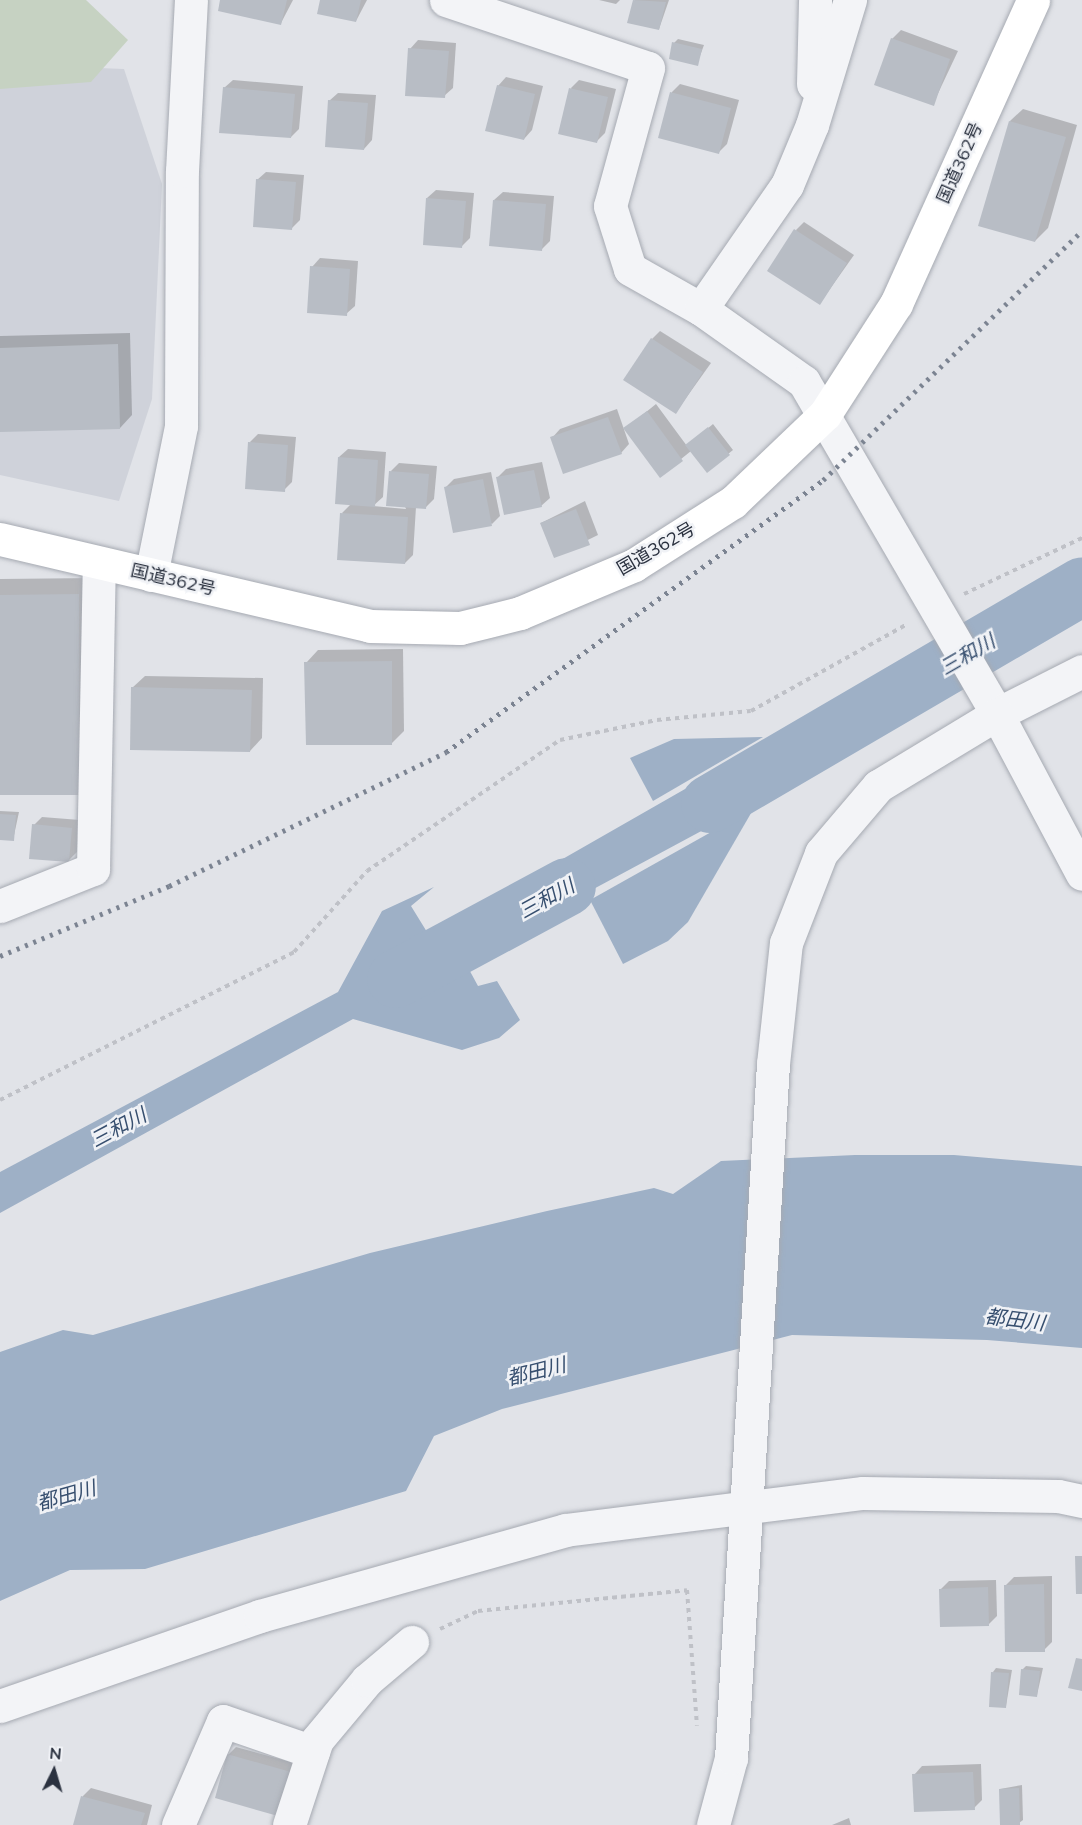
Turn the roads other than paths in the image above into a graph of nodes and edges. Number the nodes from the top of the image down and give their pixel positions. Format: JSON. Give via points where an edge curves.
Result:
{"nodes":[{"id":1,"x":191,"y":0,"type":"edge"},
{"id":2,"x":446,"y":0,"type":"edge"},
{"id":3,"x":815,"y":0,"type":"edge"},
{"id":4,"x":850,"y":0,"type":"edge"},
{"id":5,"x":1033,"y":0,"type":"edge"},
{"id":6,"x":515,"y":11,"type":"edge"},
{"id":7,"x":812,"y":125,"type":"junction"},
{"id":8,"x":701,"y":309,"type":"junction"},
{"id":9,"x":825,"y":414,"type":"junction"},
{"id":10,"x":0,"y":539,"type":"edge"},
{"id":11,"x":99,"y":563,"type":"junction"},
{"id":12,"x":151,"y":575,"type":"junction"},
{"id":13,"x":1082,"y":671,"type":"edge"},
{"id":14,"x":990,"y":702,"type":"junction"},
{"id":15,"x":1082,"y":874,"type":"edge"},
{"id":16,"x":0,"y":906,"type":"edge"},
{"id":17,"x":748,"y":1498,"type":"junction"},
{"id":18,"x":1082,"y":1501,"type":"edge"},
{"id":19,"x":412,"y":1642,"type":"road end"},
{"id":20,"x":0,"y":1706,"type":"edge"},
{"id":21,"x":313,"y":1752,"type":"junction"},
{"id":22,"x":178,"y":1825,"type":"edge"},
{"id":23,"x":289,"y":1825,"type":"edge"},
{"id":24,"x":713,"y":1825,"type":"edge"}],
"edges":[{"from":1,"to":12,"type":"street","via":[[182,171],[181,426]]},
{"from":2,"to":6,"type":"street"},
{"from":3,"to":7,"type":"street"},
{"from":4,"to":7,"type":"street"},
{"from":5,"to":9,"type":"highway","name":"国道362号","via":[[896,304]]},
{"from":6,"to":8,"type":"street","via":[[648,68],[610,206],[630,269]]},
{"from":7,"to":8,"type":"street","via":[[787,185]]},
{"from":8,"to":9,"type":"street","via":[[804,382]]},
{"from":9,"to":12,"type":"highway","name":"国道362号","via":[[733,502],[634,565],[520,613],[460,628],[370,626]]},
{"from":9,"to":14,"type":"street"},
{"from":10,"to":11,"type":"highway","name":"国道362号"},
{"from":11,"to":12,"type":"highway","name":"国道362号"},
{"from":11,"to":16,"type":"street","via":[[93,869]]},
{"from":13,"to":14,"type":"street"},
{"from":14,"to":15,"type":"street"},
{"from":14,"to":17,"type":"street","via":[[878,786],[821,853],[786,943],[773,1064]]},
{"from":17,"to":18,"type":"street","via":[[863,1493],[1058,1496]]},
{"from":17,"to":20,"type":"street","via":[[565,1530],[260,1616]]},
{"from":17,"to":24,"type":"street","via":[[731,1758]]},
{"from":19,"to":21,"type":"street","via":[[367,1680]]},
{"from":21,"to":22,"type":"street","via":[[223,1721]]},
{"from":21,"to":23,"type":"street"}]}
